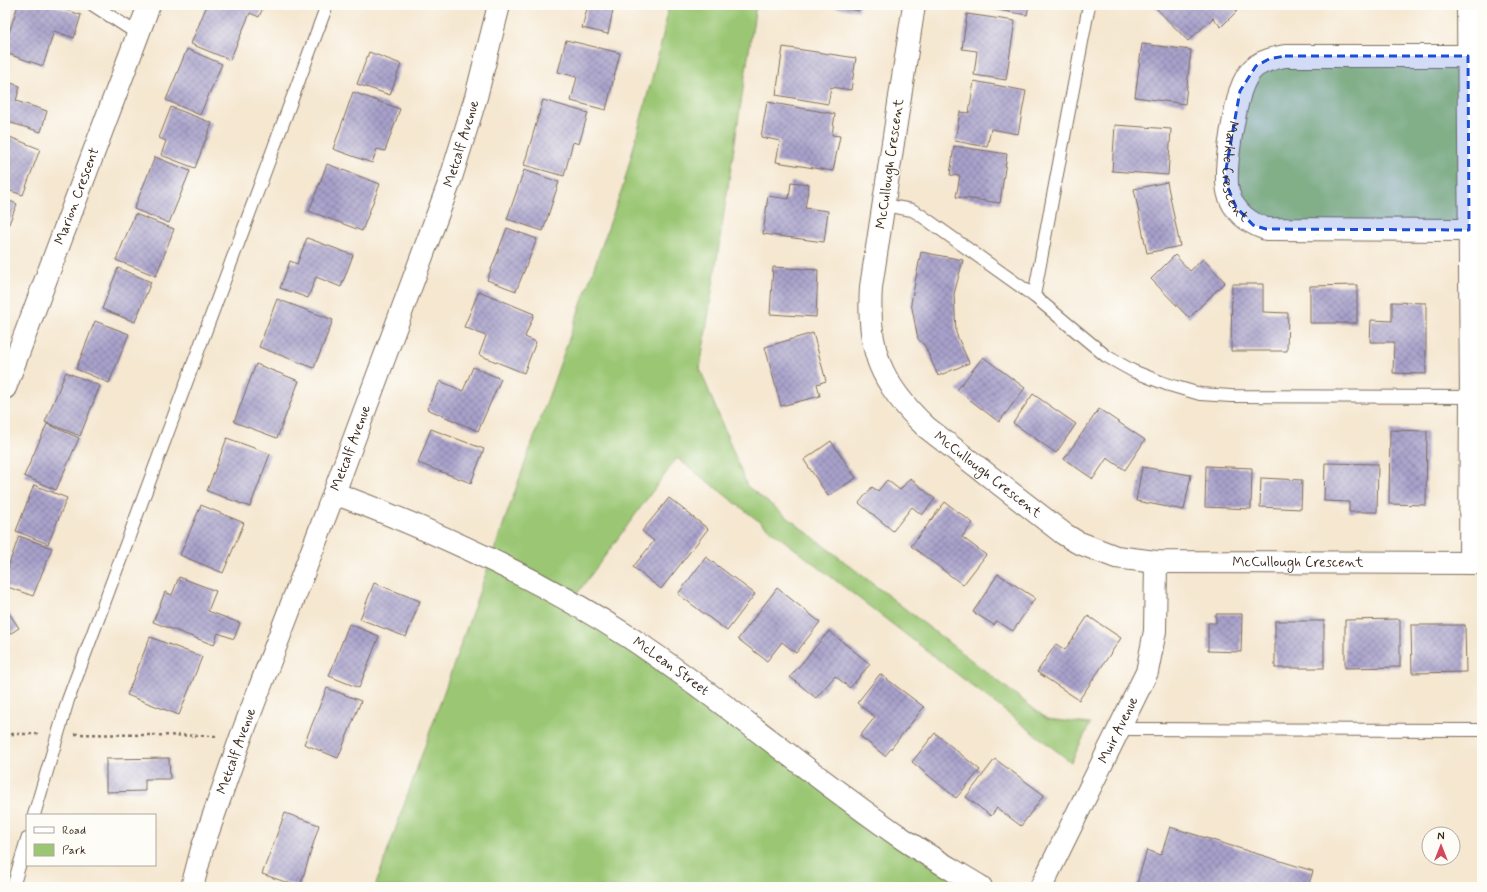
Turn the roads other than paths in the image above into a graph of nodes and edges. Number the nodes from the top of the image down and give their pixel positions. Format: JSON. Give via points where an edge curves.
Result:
{"nodes":[{"id":1,"x":94,"y":5,"type":"edge"},
{"id":2,"x":149,"y":5,"type":"edge"},
{"id":3,"x":327,"y":5,"type":"edge"},
{"id":4,"x":499,"y":5,"type":"edge"},
{"id":5,"x":914,"y":5,"type":"edge"},
{"id":6,"x":1089,"y":5,"type":"edge"},
{"id":7,"x":1468,"y":5,"type":"edge"},
{"id":8,"x":138,"y":34,"type":"junction"},
{"id":9,"x":1468,"y":56,"type":"junction"},
{"id":10,"x":884,"y":205,"type":"junction"},
{"id":11,"x":1469,"y":230,"type":"junction"},
{"id":12,"x":1034,"y":296,"type":"junction"},
{"id":13,"x":5,"y":388,"type":"edge"},
{"id":14,"x":1476,"y":397,"type":"edge"},
{"id":15,"x":334,"y":493,"type":"junction"},
{"id":16,"x":1156,"y":562,"type":"junction"},
{"id":17,"x":1476,"y":563,"type":"edge"},
{"id":18,"x":1119,"y":729,"type":"junction"},
{"id":19,"x":1482,"y":730,"type":"edge"},
{"id":20,"x":34,"y":814,"type":"edge"},
{"id":21,"x":26,"y":842,"type":"edge"},
{"id":22,"x":13,"y":887,"type":"edge"},
{"id":23,"x":192,"y":887,"type":"edge"},
{"id":24,"x":981,"y":887,"type":"edge"},
{"id":25,"x":1041,"y":887,"type":"edge"}],
"edges":[{"from":1,"to":8,"type":"lane"},
{"from":2,"to":8,"type":"street","name":"Marion Crescent"},
{"from":3,"to":20,"type":"lane","via":[[68,700]]},
{"from":4,"to":15,"type":"street","name":"Metcalf Avenue","via":[[476,97],[450,180]]},
{"from":5,"to":10,"type":"street","name":"McCullough Crescent"},
{"from":6,"to":12,"type":"lane"},
{"from":7,"to":9,"type":"street"},
{"from":8,"to":13,"type":"street","name":"Marion Crescent"},
{"from":9,"to":11,"type":"street"},
{"from":9,"to":11,"type":"street","name":"Markle Crescent","via":[[1285,56],[1269,59],[1256,66],[1240,91],[1226,169],[1226,183],[1229,197],[1244,218],[1253,225],[1266,229]]},
{"from":10,"to":12,"type":"lane","via":[[912,210]]},
{"from":10,"to":16,"type":"street","name":"McCullough Crescent","via":[[871,287],[870,325],[877,360],[896,395],[926,427],[1064,534],[1094,550],[1116,557]]},
{"from":11,"to":14,"type":"street"},
{"from":12,"to":14,"type":"lane","via":[[1106,356],[1133,371],[1200,394]]},
{"from":14,"to":17,"type":"street"},
{"from":15,"to":23,"type":"street","name":"Metcalf Avenue","via":[[241,736],[202,849]]},
{"from":15,"to":24,"type":"street","name":"McLean Street","via":[[397,517],[480,554],[602,620],[672,667],[904,840]]},
{"from":16,"to":17,"type":"street","name":"McCullough Crescent"},
{"from":16,"to":18,"type":"street","name":"Muir Avenue","via":[[1153,651],[1141,687]]},
{"from":18,"to":19,"type":"lane"},
{"from":18,"to":25,"type":"street","name":"Muir Avenue"},
{"from":21,"to":22,"type":"lane"}]}
